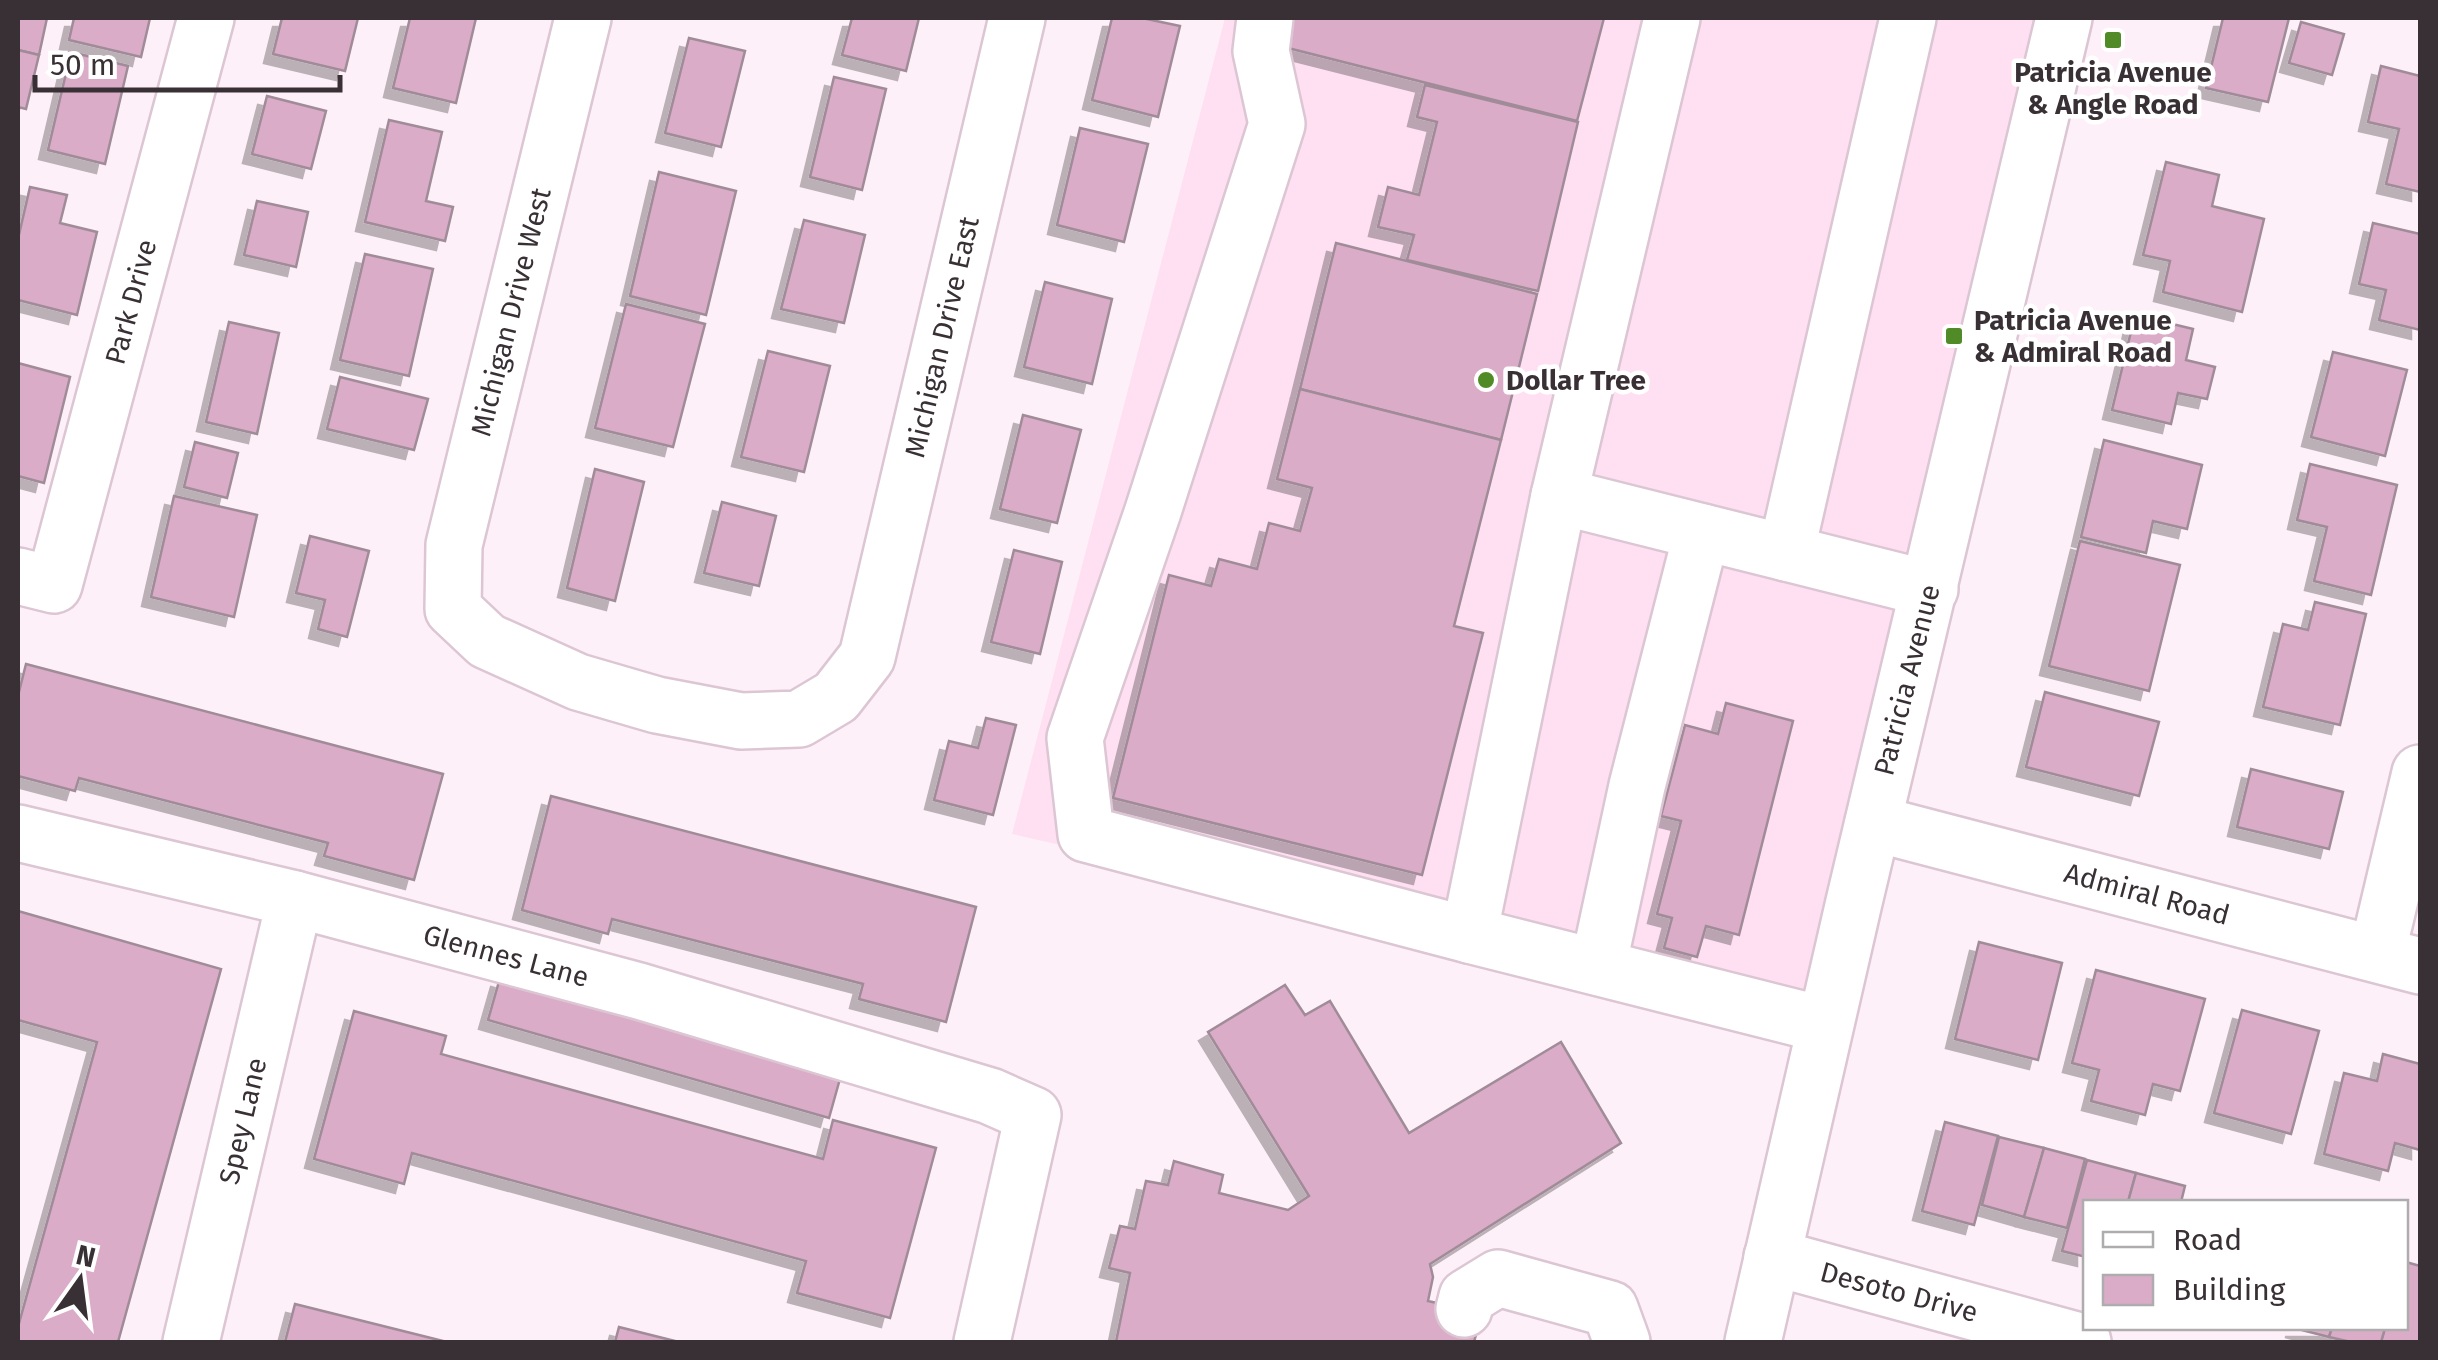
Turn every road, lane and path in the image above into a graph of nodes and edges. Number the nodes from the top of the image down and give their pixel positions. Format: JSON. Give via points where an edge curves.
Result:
{"nodes":[{"id":1,"x":206,"y":18,"type":"edge"},
{"id":2,"x":582,"y":18,"type":"edge"},
{"id":3,"x":1017,"y":18,"type":"edge"},
{"id":4,"x":1265,"y":18,"type":"edge"},
{"id":5,"x":1672,"y":18,"type":"edge"},
{"id":6,"x":1908,"y":18,"type":"edge"},
{"id":7,"x":2064,"y":18,"type":"edge"},
{"id":8,"x":1558,"y":496,"type":"junction"},
{"id":9,"x":1702,"y":532,"type":"junction"},
{"id":10,"x":1786,"y":553,"type":"junction"},
{"id":11,"x":36,"y":580,"type":"edge"},
{"id":12,"x":1930,"y":589,"type":"junction"},
{"id":13,"x":868,"y":657,"type":"joint"},
{"id":14,"x":2420,"y":773,"type":"edge"},
{"id":15,"x":1872,"y":823,"type":"junction"},
{"id":16,"x":18,"y":833,"type":"edge"},
{"id":17,"x":296,"y":900,"type":"junction"},
{"id":18,"x":1469,"y":935,"type":"junction"},
{"id":19,"x":2399,"y":960,"type":"edge"},
{"id":20,"x":1598,"y":967,"type":"junction"},
{"id":21,"x":1825,"y":1025,"type":"junction"},
{"id":22,"x":1772,"y":1257,"type":"junction"},
{"id":23,"x":1464,"y":1310,"type":"dead end"},
{"id":24,"x":191,"y":1342,"type":"edge"},
{"id":25,"x":982,"y":1342,"type":"edge"},
{"id":26,"x":1622,"y":1342,"type":"edge"},
{"id":27,"x":1752,"y":1342,"type":"edge"},
{"id":28,"x":2084,"y":1342,"type":"edge"}],
"edges":[{"from":1,"to":11,"type":"street","name":"Park Drive"},
{"from":2,"to":13,"type":"street","name":"Michigan Drive West","via":[[454,546],[453,608],[487,642],[578,682],[656,706],[740,721],[799,719],[836,696]]},
{"from":3,"to":13,"type":"street","name":"Michigan Drive East"},
{"from":4,"to":18,"type":"street","via":[[1261,51],[1277,124],[1075,738],[1086,834]]},
{"from":5,"to":8,"type":"street"},
{"from":6,"to":10,"type":"street"},
{"from":7,"to":12,"type":"street","name":"Patricia Avenue"},
{"from":8,"to":9,"type":"street"},
{"from":8,"to":18,"type":"street"},
{"from":9,"to":10,"type":"street"},
{"from":9,"to":20,"type":"street","via":[[1636,786]]},
{"from":10,"to":12,"type":"street"},
{"from":12,"to":15,"type":"street","name":"Patricia Avenue"},
{"from":14,"to":19,"type":"street"},
{"from":15,"to":19,"type":"street","name":"Admiral Road"},
{"from":15,"to":21,"type":"street","name":"Patricia Avenue"},
{"from":16,"to":17,"type":"street","name":"Glennes Lane"},
{"from":17,"to":24,"type":"street","name":"Spey Lane"},
{"from":17,"to":25,"type":"street","name":"Glennes Lane","via":[[639,992],[990,1096],[1033,1115]]},
{"from":18,"to":20,"type":"street"},
{"from":20,"to":21,"type":"street"},
{"from":21,"to":22,"type":"street","name":"Patricia Avenue"},
{"from":22,"to":27,"type":"street","name":"Patricia Avenue"},
{"from":22,"to":28,"type":"street","name":"Desoto Drive"},
{"from":23,"to":26,"type":"street","via":[[1467,1297],[1498,1278],[1610,1309]]}]}
